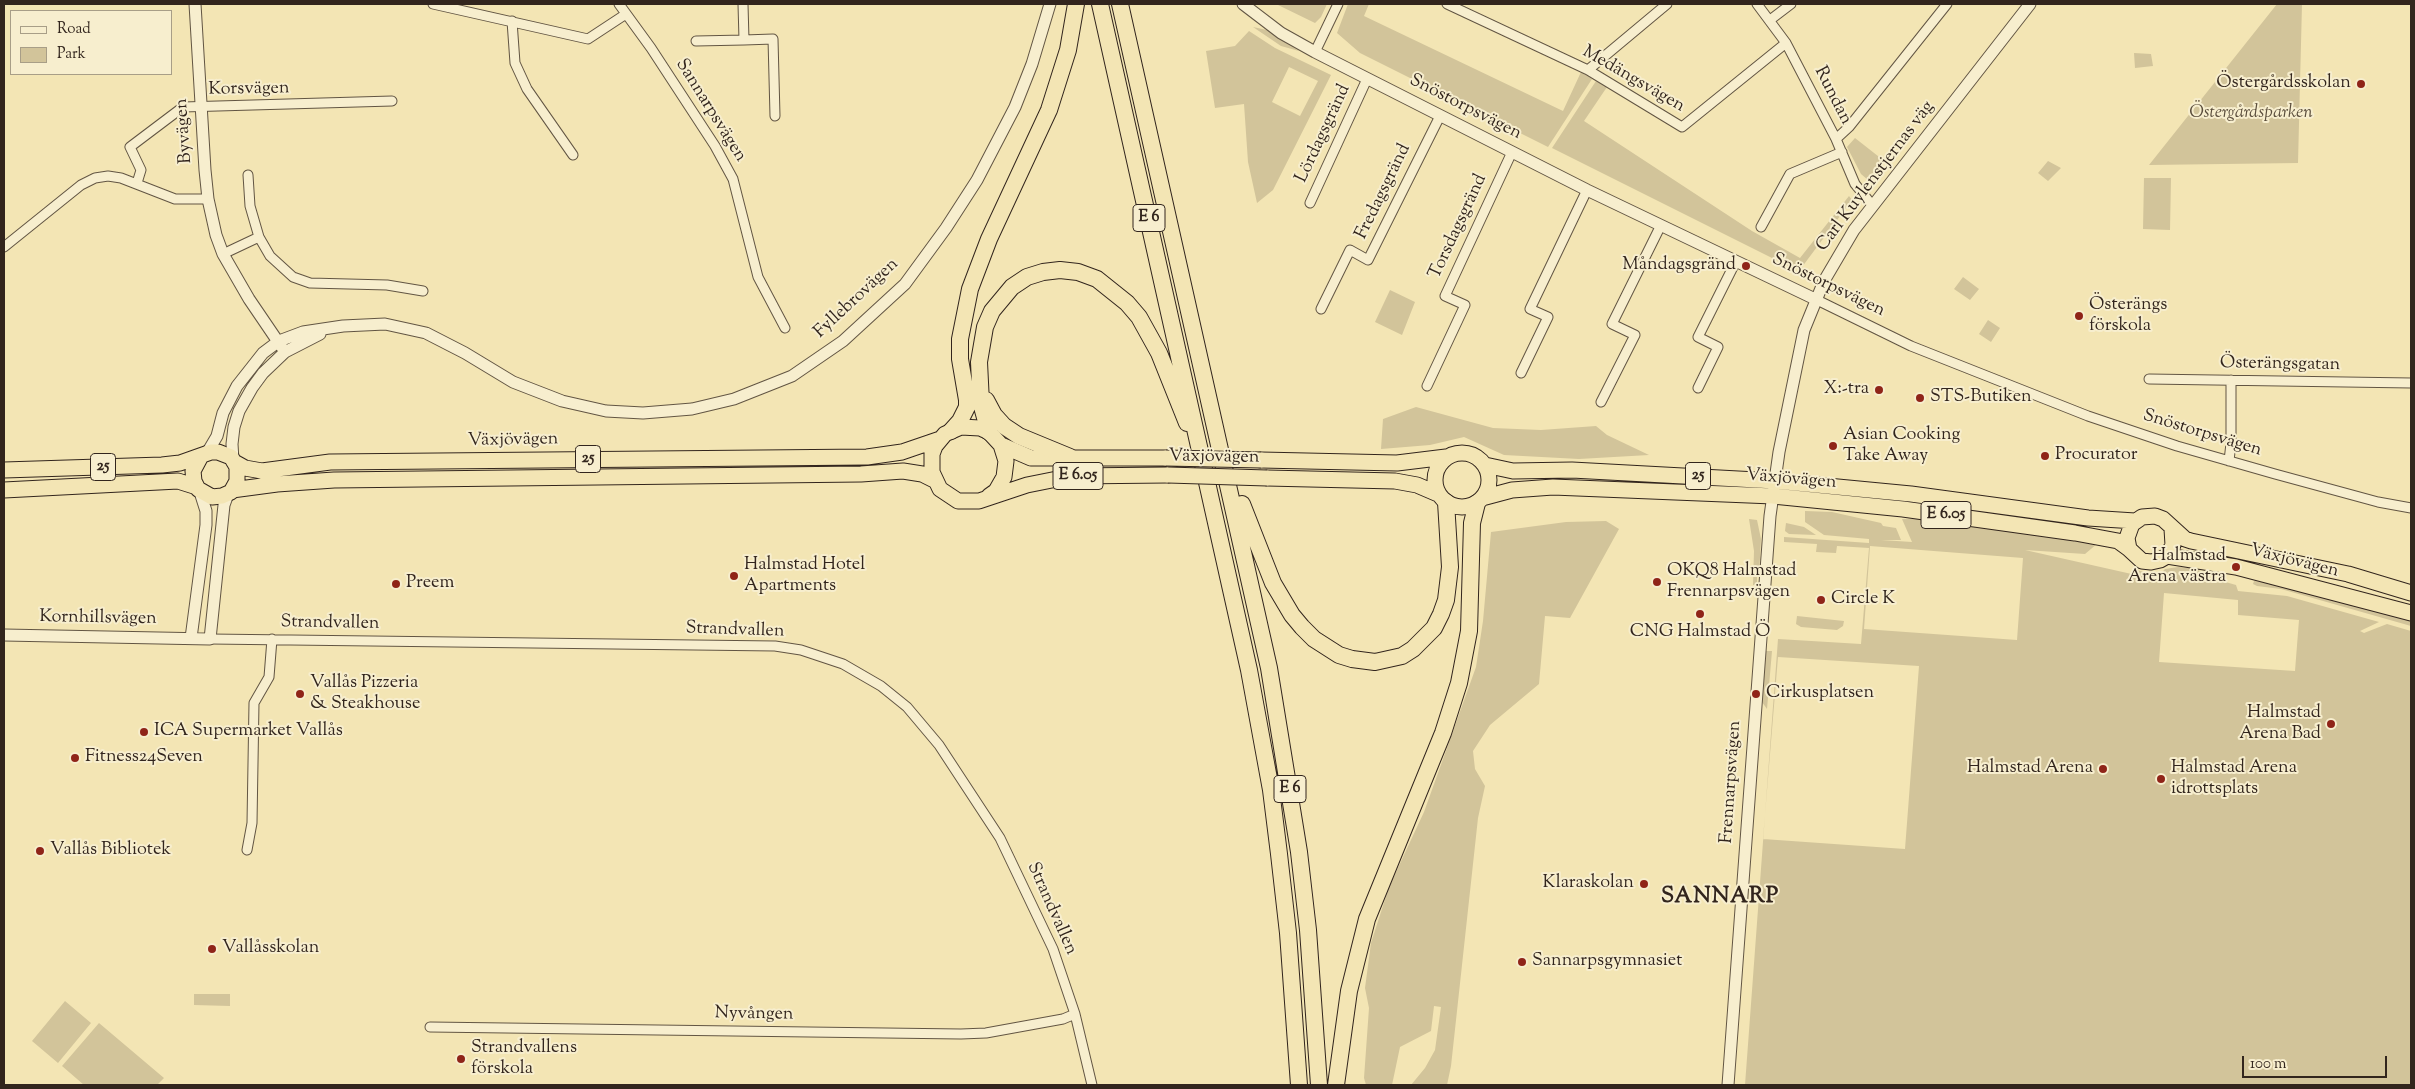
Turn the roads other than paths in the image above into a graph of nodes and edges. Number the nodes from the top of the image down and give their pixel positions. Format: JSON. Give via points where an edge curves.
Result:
{"nodes":[{"id":1,"x":195,"y":4,"type":"edge"},
{"id":2,"x":433,"y":4,"type":"edge"},
{"id":3,"x":618,"y":4,"type":"edge"},
{"id":4,"x":743,"y":4,"type":"edge"},
{"id":5,"x":1050,"y":4,"type":"edge"},
{"id":6,"x":1076,"y":4,"type":"edge"},
{"id":7,"x":1100,"y":4,"type":"edge"},
{"id":8,"x":1120,"y":4,"type":"edge"},
{"id":9,"x":1242,"y":4,"type":"edge"},
{"id":10,"x":1338,"y":4,"type":"edge"},
{"id":11,"x":1447,"y":4,"type":"edge"},
{"id":12,"x":1668,"y":4,"type":"edge"},
{"id":13,"x":1757,"y":4,"type":"edge"},
{"id":14,"x":1792,"y":4,"type":"edge"},
{"id":15,"x":1947,"y":4,"type":"edge"},
{"id":16,"x":2030,"y":4,"type":"edge"},
{"id":17,"x":626,"y":14,"type":"junction"},
{"id":18,"x":1770,"y":20,"type":"junction"},
{"id":19,"x":512,"y":22,"type":"junction"},
{"id":20,"x":744,"y":40,"type":"junction"},
{"id":21,"x":696,"y":42,"type":"dead end"},
{"id":22,"x":1786,"y":43,"type":"junction"},
{"id":23,"x":1315,"y":52,"type":"junction"},
{"id":24,"x":1588,"y":70,"type":"junction"},
{"id":25,"x":1367,"y":79,"type":"junction"},
{"id":26,"x":392,"y":101,"type":"dead end"},
{"id":27,"x":201,"y":107,"type":"junction"},
{"id":28,"x":775,"y":116,"type":"dead end"},
{"id":29,"x":1440,"y":116,"type":"junction"},
{"id":30,"x":1836,"y":139,"type":"junction"},
{"id":31,"x":1512,"y":152,"type":"junction"},
{"id":32,"x":1842,"y":152,"type":"junction"},
{"id":33,"x":573,"y":155,"type":"dead end"},
{"id":34,"x":248,"y":175,"type":"dead end"},
{"id":35,"x":137,"y":183,"type":"junction"},
{"id":36,"x":1587,"y":190,"type":"junction"},
{"id":37,"x":208,"y":199,"type":"junction"},
{"id":38,"x":1310,"y":203,"type":"dead end"},
{"id":39,"x":1873,"y":206,"type":"junction"},
{"id":40,"x":1661,"y":225,"type":"junction"},
{"id":41,"x":1761,"y":227,"type":"dead end"},
{"id":42,"x":259,"y":237,"type":"junction"},
{"id":43,"x":4,"y":247,"type":"edge"},
{"id":44,"x":223,"y":254,"type":"junction"},
{"id":45,"x":1736,"y":261,"type":"junction"},
{"id":46,"x":423,"y":291,"type":"dead end"},
{"id":47,"x":1815,"y":299,"type":"junction"},
{"id":48,"x":1321,"y":309,"type":"dead end"},
{"id":49,"x":343,"y":326,"type":"junction"},
{"id":50,"x":785,"y":328,"type":"dead end"},
{"id":51,"x":279,"y":341,"type":"junction"},
{"id":52,"x":285,"y":352,"type":"junction"},
{"id":53,"x":1522,"y":373,"type":"dead end"},
{"id":54,"x":2149,"y":379,"type":"dead end"},
{"id":55,"x":2231,"y":380,"type":"junction"},
{"id":56,"x":979,"y":382,"type":"junction"},
{"id":57,"x":2411,"y":383,"type":"edge"},
{"id":58,"x":1427,"y":386,"type":"dead end"},
{"id":59,"x":1698,"y":388,"type":"dead end"},
{"id":60,"x":1601,"y":402,"type":"dead end"},
{"id":61,"x":989,"y":432,"type":"junction"},
{"id":62,"x":946,"y":435,"type":"junction"},
{"id":63,"x":1001,"y":445,"type":"junction"},
{"id":64,"x":1222,"y":453,"type":"junction"},
{"id":65,"x":204,"y":455,"type":"junction"},
{"id":66,"x":1070,"y":457,"type":"junction"},
{"id":67,"x":1446,"y":457,"type":"junction"},
{"id":68,"x":234,"y":461,"type":"junction"},
{"id":69,"x":2228,"y":461,"type":"junction"},
{"id":70,"x":1485,"y":465,"type":"junction"},
{"id":71,"x":1205,"y":467,"type":"junction"},
{"id":72,"x":4,"y":470,"type":"edge"},
{"id":73,"x":934,"y":480,"type":"junction"},
{"id":74,"x":1774,"y":488,"type":"junction"},
{"id":75,"x":198,"y":489,"type":"junction"},
{"id":76,"x":4,"y":490,"type":"edge"},
{"id":77,"x":230,"y":492,"type":"junction"},
{"id":78,"x":989,"y":496,"type":"junction"},
{"id":79,"x":1442,"y":498,"type":"junction"},
{"id":80,"x":1479,"y":501,"type":"junction"},
{"id":81,"x":2411,"y":508,"type":"edge"},
{"id":82,"x":2135,"y":521,"type":"junction"},
{"id":83,"x":2172,"y":529,"type":"junction"},
{"id":84,"x":2129,"y":549,"type":"junction"},
{"id":85,"x":2167,"y":556,"type":"junction"},
{"id":86,"x":2411,"y":593,"type":"edge"},
{"id":87,"x":2411,"y":613,"type":"edge"},
{"id":88,"x":4,"y":634,"type":"edge"},
{"id":89,"x":191,"y":638,"type":"junction"},
{"id":90,"x":210,"y":638,"type":"junction"},
{"id":91,"x":272,"y":640,"type":"junction"},
{"id":92,"x":247,"y":850,"type":"dead end"},
{"id":93,"x":1075,"y":1014,"type":"junction"},
{"id":94,"x":430,"y":1027,"type":"dead end"},
{"id":95,"x":1092,"y":1085,"type":"edge"},
{"id":96,"x":1299,"y":1085,"type":"edge"},
{"id":97,"x":1319,"y":1085,"type":"edge"},
{"id":98,"x":1336,"y":1085,"type":"edge"},
{"id":99,"x":1728,"y":1085,"type":"edge"}],
"edges":[{"from":1,"to":27,"type":"street","name":"Byvägen"},
{"from":2,"to":19,"type":"street"},
{"from":3,"to":17,"type":"street","name":"Sannarpsvägen"},
{"from":4,"to":20,"type":"street"},
{"from":5,"to":49,"type":"street","name":"Fyllebrovägen","via":[[1015,107],[977,180],[946,228],[904,284],[843,341],[792,376],[734,399],[692,410],[643,414],[606,411],[562,401],[513,382],[426,333],[385,324]]},
{"from":6,"to":62,"type":"highway","via":[[1068,50],[1050,110],[989,239],[970,289],[960,339],[967,407],[960,421]]},
{"from":7,"to":71,"type":"highway","number":"E 6"},
{"from":8,"to":64,"type":"highway","number":"E 6"},
{"from":9,"to":23,"type":"street","name":"Snöstorpsvägen"},
{"from":10,"to":23,"type":"street"},
{"from":11,"to":24,"type":"street","name":"Medängsvägen"},
{"from":12,"to":24,"type":"street"},
{"from":13,"to":18,"type":"street","name":"Rundan"},
{"from":14,"to":18,"type":"street"},
{"from":15,"to":30,"type":"street","via":[[1855,120]]},
{"from":16,"to":39,"type":"street","name":"Carl Kuylenstjernas väg"},
{"from":17,"to":19,"type":"street","via":[[588,39]]},
{"from":17,"to":50,"type":"street","name":"Sannarpsvägen","via":[[716,146],[733,179],[758,277]]},
{"from":18,"to":22,"type":"street","name":"Rundan"},
{"from":19,"to":33,"type":"street","via":[[515,62],[527,90]]},
{"from":20,"to":21,"type":"street"},
{"from":20,"to":28,"type":"street","via":[[773,39]]},
{"from":22,"to":24,"type":"street","name":"Medängsvägen","via":[[1682,127]]},
{"from":22,"to":30,"type":"street","name":"Rundan"},
{"from":23,"to":25,"type":"street","name":"Snöstorpsvägen"},
{"from":25,"to":29,"type":"street","name":"Snöstorpsvägen"},
{"from":25,"to":38,"type":"street","name":"Lördagsgränd"},
{"from":26,"to":27,"type":"street","name":"Korsvägen"},
{"from":27,"to":35,"type":"street","name":"Korsvägen","via":[[183,107],[130,147],[141,170]]},
{"from":27,"to":37,"type":"street","name":"Byvägen"},
{"from":29,"to":31,"type":"street","name":"Snöstorpsvägen"},
{"from":29,"to":48,"type":"street","name":"Fredagsgränd","via":[[1368,260],[1350,250]]},
{"from":30,"to":32,"type":"street","name":"Rundan"},
{"from":31,"to":36,"type":"street","name":"Snöstorpsvägen"},
{"from":31,"to":58,"type":"street","name":"Torsdagsgränd","via":[[1445,296],[1465,305]]},
{"from":32,"to":39,"type":"street","name":"Rundan","via":[[1855,184]]},
{"from":32,"to":41,"type":"street","via":[[1790,174]]},
{"from":34,"to":42,"type":"street","via":[[250,206]]},
{"from":35,"to":37,"type":"street","via":[[175,199]]},
{"from":35,"to":43,"type":"street","via":[[108,176],[81,185]]},
{"from":36,"to":40,"type":"street","name":"Snöstorpsvägen"},
{"from":36,"to":53,"type":"street","via":[[1530,308],[1548,317]]},
{"from":37,"to":44,"type":"street","name":"Byvägen"},
{"from":39,"to":47,"type":"street","name":"Carl Kuylenstjernas väg","via":[[1841,251]]},
{"from":40,"to":45,"type":"street","name":"Snöstorpsvägen"},
{"from":40,"to":60,"type":"street","via":[[1612,324],[1635,335]]},
{"from":42,"to":44,"type":"street"},
{"from":42,"to":46,"type":"street","via":[[270,256],[300,280],[322,284],[387,285]]},
{"from":44,"to":51,"type":"street","name":"Byvägen"},
{"from":45,"to":47,"type":"street","name":"Snöstorpsvägen"},
{"from":45,"to":59,"type":"street","via":[[1698,337],[1718,347]]},
{"from":47,"to":69,"type":"street","name":"Snöstorpsvägen","via":[[1911,346],[1974,372],[2088,416]]},
{"from":47,"to":74,"type":"street","name":"Carl Kuylenstjernas väg","via":[[1801,344]]},
{"from":49,"to":51,"type":"street","name":"Fyllebrovägen","via":[[302,332]]},
{"from":49,"to":52,"type":"street","name":"Fyllebrovägen","via":[[310,338]]},
{"from":51,"to":52,"type":"street","name":"Byvägen"},
{"from":51,"to":65,"type":"street","name":"Fyllebrovägen","via":[[263,353],[237,386],[223,413],[217,436]]},
{"from":52,"to":68,"type":"street","name":"Fyllebrovägen","via":[[263,373],[239,411],[232,444]]},
{"from":54,"to":55,"type":"street","name":"Österängsgatan"},
{"from":55,"to":57,"type":"street","name":"Österängsgatan"},
{"from":55,"to":69,"type":"street"},
{"from":56,"to":61,"type":"highway"},
{"from":56,"to":66,"type":"highway","via":[[987,403],[1004,426],[1019,436]]},
{"from":56,"to":71,"type":"highway","via":[[985,327],[992,311],[1012,287],[1027,277],[1060,270],[1097,279],[1127,303],[1149,334]]},
{"from":61,"to":62,"type":"highway","name":"Växjövägen","via":[[970,426]]},
{"from":61,"to":63,"type":"highway","name":"Växjövägen"},
{"from":62,"to":68,"type":"highway","name":"Växjövägen","number":"25","via":[[902,452],[867,456],[330,462],[262,470],[245,468]]},
{"from":62,"to":73,"type":"highway","via":[[932,454]]},
{"from":63,"to":66,"type":"highway","name":"Växjövägen","number":"E 6.05","via":[[1031,458]]},
{"from":63,"to":78,"type":"highway","via":[[1006,461],[1004,477]]},
{"from":64,"to":79,"type":"highway","via":[[1274,583],[1292,615],[1314,639],[1352,660],[1375,662],[1402,656],[1434,628],[1449,584],[1450,541]]},
{"from":64,"to":97,"type":"highway","number":"E 6","via":[[1267,658],[1290,788],[1308,930]]},
{"from":65,"to":68,"type":"highway","name":"Växjövägen","number":"25","via":[[221,452]]},
{"from":65,"to":72,"type":"highway","name":"Växjövägen","number":"25","via":[[162,465]]},
{"from":65,"to":75,"type":"highway","via":[[193,471]]},
{"from":66,"to":67,"type":"highway","name":"Växjövägen","number":"E 6.05","bridge":true,"via":[[1397,463]]},
{"from":67,"to":70,"type":"highway","name":"Växjövägen","via":[[1468,453]]},
{"from":67,"to":79,"type":"highway","via":[[1435,474],[1435,484]]},
{"from":68,"to":77,"type":"highway","via":[[238,477]]},
{"from":69,"to":81,"type":"street","name":"Snöstorpsvägen"},
{"from":70,"to":74,"type":"highway","name":"Växjövägen","number":"25","via":[[1513,471],[1572,470]]},
{"from":70,"to":80,"type":"highway","via":[[1489,485]]},
{"from":71,"to":96,"type":"highway","number":"E 6","via":[[1246,651],[1271,790],[1288,933]]},
{"from":73,"to":77,"type":"highway","name":"Växjövägen","number":"25","via":[[903,471],[334,480],[277,484]]},
{"from":73,"to":78,"type":"highway","name":"Växjövägen","via":[[948,496],[958,501],[980,500]]},
{"from":74,"to":80,"type":"highway","name":"Växjövägen","number":"E 6.05","via":[[1553,487],[1512,490]]},
{"from":74,"to":82,"type":"highway","name":"Växjövägen","number":"25","via":[[1911,494],[2088,518]]},
{"from":74,"to":84,"type":"highway","name":"Växjövägen","number":"E 6.05","via":[[2084,534],[2118,541]]},
{"from":74,"to":99,"type":"street","name":"Frennarpsvägen"},
{"from":75,"to":76,"type":"highway","name":"Växjövägen","number":"25","via":[[178,481]]},
{"from":75,"to":77,"type":"highway","name":"Växjövägen","number":"25","via":[[212,497]]},
{"from":75,"to":89,"type":"street","via":[[206,511],[206,525]]},
{"from":77,"to":90,"type":"street","via":[[224,505]]},
{"from":78,"to":79,"type":"highway","name":"Växjövägen","number":"E 6.05","bridge":true,"via":[[1072,476],[1168,475],[1401,482],[1426,488]]},
{"from":79,"to":80,"type":"highway","name":"Växjövägen","via":[[1461,507]]},
{"from":80,"to":98,"type":"highway","via":[[1472,523],[1469,631],[1459,683],[1443,733],[1367,918],[1349,991]]},
{"from":82,"to":83,"type":"highway","name":"Växjövägen","via":[[2155,516]]},
{"from":82,"to":84,"type":"highway","via":[[2128,534]]},
{"from":83,"to":85,"type":"highway","via":[[2174,541]]},
{"from":83,"to":86,"type":"highway","name":"Växjövägen","via":[[2192,542],[2348,574]]},
{"from":84,"to":85,"type":"highway","name":"Växjövägen","number":"E 6.05","via":[[2146,562],[2156,562]]},
{"from":85,"to":87,"type":"highway","name":"Växjövägen","number":"E 6.05","via":[[2236,567]]},
{"from":88,"to":89,"type":"street","name":"Kornhillsvägen"},
{"from":89,"to":90,"type":"street","name":"Kornhillsvägen"},
{"from":90,"to":91,"type":"street","name":"Strandvallen"},
{"from":91,"to":92,"type":"street","via":[[269,677],[254,703],[252,823]]},
{"from":91,"to":93,"type":"street","name":"Strandvallen","via":[[775,646],[801,650],[843,664],[881,686],[907,707],[939,745],[965,784],[1016,868],[1053,949]]},
{"from":93,"to":94,"type":"street","name":"Nyvången","via":[[986,1033],[960,1034]]},
{"from":93,"to":95,"type":"street","name":"Strandvallen"}]}
